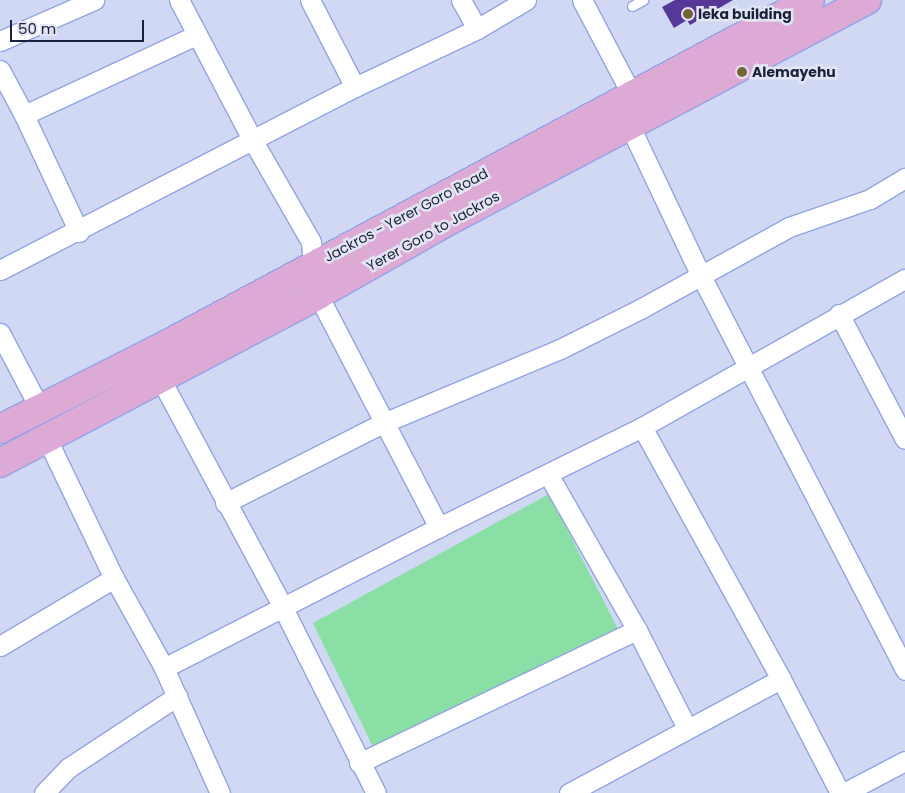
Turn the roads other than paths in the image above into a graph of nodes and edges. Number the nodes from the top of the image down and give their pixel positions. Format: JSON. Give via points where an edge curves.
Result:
{"nodes":[{"id":1,"x":94,"y":0,"type":"edge"},
{"id":2,"x":178,"y":0,"type":"edge"},
{"id":3,"x":310,"y":0,"type":"edge"},
{"id":4,"x":461,"y":0,"type":"edge"},
{"id":5,"x":526,"y":0,"type":"edge"},
{"id":6,"x":582,"y":0,"type":"edge"},
{"id":7,"x":643,"y":0,"type":"edge"},
{"id":8,"x":810,"y":0,"type":"edge"},
{"id":9,"x":868,"y":0,"type":"edge"},
{"id":10,"x":632,"y":6,"type":"dead end"},
{"id":11,"x":477,"y":29,"type":"junction"},
{"id":12,"x":196,"y":35,"type":"junction"},
{"id":13,"x":0,"y":41,"type":"edge"},
{"id":14,"x":0,"y":70,"type":"edge"},
{"id":15,"x":355,"y":87,"type":"junction"},
{"id":16,"x":628,"y":109,"type":"junction"},
{"id":17,"x":24,"y":115,"type":"junction"},
{"id":18,"x":253,"y":141,"type":"junction"},
{"id":19,"x":905,"y":178,"type":"edge"},
{"id":20,"x":79,"y":232,"type":"junction"},
{"id":21,"x":313,"y":263,"type":"junction"},
{"id":22,"x":0,"y":270,"type":"edge"},
{"id":23,"x":700,"y":274,"type":"junction"},
{"id":24,"x":905,"y":279,"type":"edge"},
{"id":25,"x":318,"y":295,"type":"junction"},
{"id":26,"x":839,"y":314,"type":"junction"},
{"id":27,"x":0,"y":333,"type":"edge"},
{"id":28,"x":747,"y":366,"type":"junction"},
{"id":29,"x":160,"y":378,"type":"junction"},
{"id":30,"x":40,"y":409,"type":"junction"},
{"id":31,"x":383,"y":423,"type":"junction"},
{"id":32,"x":642,"y":427,"type":"junction"},
{"id":33,"x":0,"y":429,"type":"edge"},
{"id":34,"x":46,"y":437,"type":"junction"},
{"id":35,"x":905,"y":439,"type":"edge"},
{"id":36,"x":0,"y":463,"type":"edge"},
{"id":37,"x":548,"y":474,"type":"junction"},
{"id":38,"x":225,"y":503,"type":"junction"},
{"id":39,"x":439,"y":527,"type":"junction"},
{"id":40,"x":114,"y":578,"type":"junction"},
{"id":41,"x":282,"y":606,"type":"junction"},
{"id":42,"x":637,"y":630,"type":"junction"},
{"id":43,"x":0,"y":646,"type":"edge"},
{"id":44,"x":164,"y":668,"type":"junction"},
{"id":45,"x":905,"y":670,"type":"edge"},
{"id":46,"x":781,"y":679,"type":"junction"},
{"id":47,"x":177,"y":696,"type":"junction"},
{"id":48,"x":687,"y":728,"type":"junction"},
{"id":49,"x":905,"y":761,"type":"edge"},
{"id":50,"x":359,"y":763,"type":"junction"},
{"id":51,"x":44,"y":793,"type":"edge"},
{"id":52,"x":220,"y":793,"type":"edge"},
{"id":53,"x":376,"y":793,"type":"edge"},
{"id":54,"x":569,"y":793,"type":"edge"},
{"id":55,"x":840,"y":793,"type":"edge"},
{"id":56,"x":844,"y":793,"type":"edge"}],
"edges":[{"from":1,"to":13,"type":"street"},
{"from":2,"to":12,"type":"street"},
{"from":3,"to":15,"type":"street"},
{"from":4,"to":11,"type":"street"},
{"from":5,"to":11,"type":"street"},
{"from":6,"to":16,"type":"street"},
{"from":7,"to":10,"type":"lane"},
{"from":8,"to":16,"type":"main road","name":"Jackros - Yerer Goro Road"},
{"from":9,"to":16,"type":"main road","name":"Yerer Goro to Jackros"},
{"from":11,"to":15,"type":"street"},
{"from":12,"to":17,"type":"street"},
{"from":12,"to":18,"type":"street"},
{"from":14,"to":17,"type":"street"},
{"from":15,"to":18,"type":"street"},
{"from":16,"to":21,"type":"main road","name":"Jackros - Yerer Goro Road"},
{"from":16,"to":23,"type":"street"},
{"from":16,"to":25,"type":"main road","name":"Yerer Goro to Jackros","via":[[452,219]]},
{"from":17,"to":20,"type":"street"},
{"from":18,"to":20,"type":"street"},
{"from":18,"to":21,"type":"street","via":[[311,242]]},
{"from":19,"to":23,"type":"street","via":[[870,199],[789,227]]},
{"from":20,"to":22,"type":"street"},
{"from":21,"to":30,"type":"main road","name":"Jackros - Yerer Goro Road","via":[[168,344]]},
{"from":23,"to":28,"type":"street"},
{"from":23,"to":31,"type":"street","via":[[640,309],[560,348]]},
{"from":24,"to":26,"type":"street"},
{"from":25,"to":29,"type":"main road","name":"Yerer Goro to Jackros"},
{"from":25,"to":31,"type":"street"},
{"from":26,"to":28,"type":"street"},
{"from":26,"to":35,"type":"street"},
{"from":27,"to":30,"type":"street"},
{"from":28,"to":32,"type":"street"},
{"from":28,"to":45,"type":"street"},
{"from":29,"to":34,"type":"main road","name":"Yerer Goro to Jackros"},
{"from":29,"to":38,"type":"street"},
{"from":30,"to":33,"type":"main road","name":"Jackros - Yerer Goro Road"},
{"from":31,"to":38,"type":"street"},
{"from":31,"to":39,"type":"street"},
{"from":32,"to":37,"type":"street"},
{"from":32,"to":46,"type":"street"},
{"from":34,"to":36,"type":"main road","name":"Yerer Goro to Jackros"},
{"from":34,"to":40,"type":"street"},
{"from":37,"to":39,"type":"street"},
{"from":37,"to":42,"type":"street"},
{"from":38,"to":41,"type":"street"},
{"from":39,"to":41,"type":"street"},
{"from":40,"to":43,"type":"street"},
{"from":40,"to":44,"type":"street"},
{"from":41,"to":44,"type":"street"},
{"from":41,"to":50,"type":"street"},
{"from":42,"to":48,"type":"street"},
{"from":42,"to":50,"type":"street"},
{"from":44,"to":47,"type":"street"},
{"from":46,"to":48,"type":"street"},
{"from":46,"to":55,"type":"street"},
{"from":47,"to":51,"type":"street","via":[[68,768]]},
{"from":47,"to":52,"type":"street"},
{"from":48,"to":54,"type":"street"},
{"from":49,"to":56,"type":"street"},
{"from":50,"to":53,"type":"street"}]}
